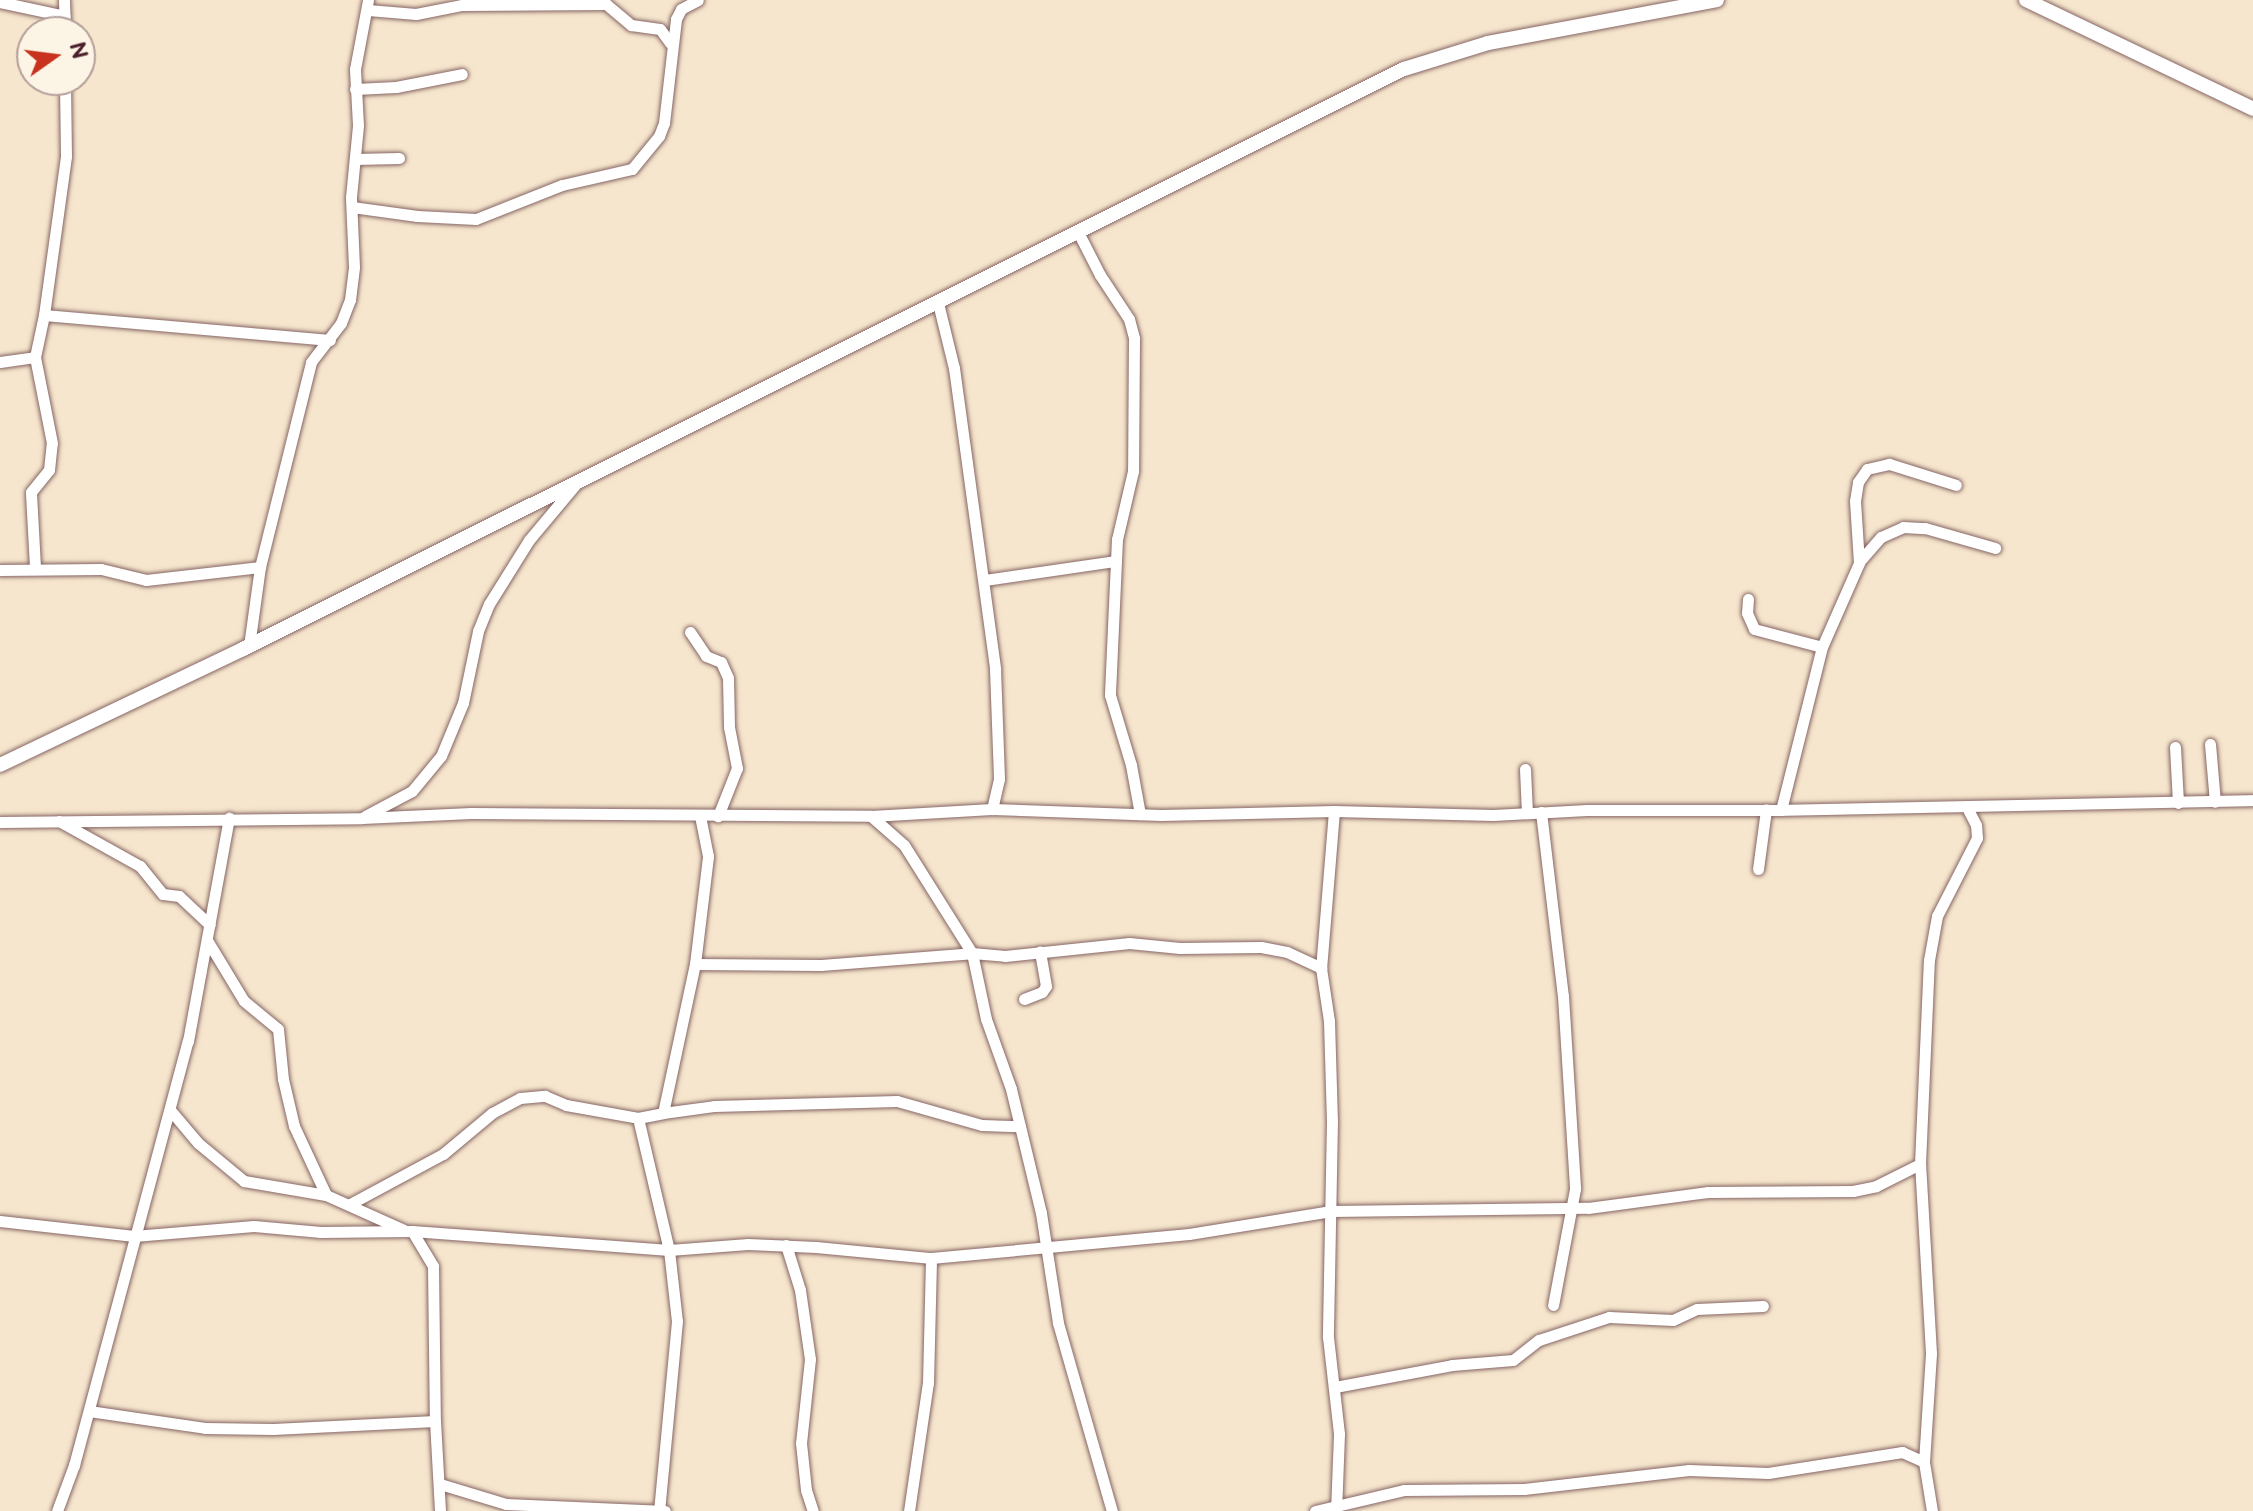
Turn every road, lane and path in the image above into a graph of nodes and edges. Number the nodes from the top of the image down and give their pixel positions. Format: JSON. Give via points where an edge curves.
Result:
{"nodes":[{"id":1,"x":64,"y":0,"type":"edge"},
{"id":2,"x":698,"y":0,"type":"edge"},
{"id":3,"x":1717,"y":0,"type":"edge"},
{"id":4,"x":2026,"y":0,"type":"edge"},
{"id":5,"x":0,"y":2,"type":"edge"},
{"id":6,"x":368,"y":5,"type":"edge"},
{"id":7,"x":65,"y":16,"type":"joint"},
{"id":8,"x":670,"y":43,"type":"junction"},
{"id":9,"x":462,"y":74,"type":"dead end"},
{"id":10,"x":355,"y":89,"type":"junction"},
{"id":11,"x":65,"y":96,"type":"edge"},
{"id":12,"x":2253,"y":109,"type":"edge"},
{"id":13,"x":399,"y":158,"type":"dead end"},
{"id":14,"x":355,"y":159,"type":"junction"},
{"id":15,"x":352,"y":207,"type":"junction"},
{"id":16,"x":1078,"y":232,"type":"junction"},
{"id":17,"x":938,"y":303,"type":"junction"},
{"id":18,"x":44,"y":315,"type":"junction"},
{"id":19,"x":330,"y":340,"type":"junction"},
{"id":20,"x":35,"y":357,"type":"junction"},
{"id":21,"x":0,"y":362,"type":"edge"},
{"id":22,"x":578,"y":481,"type":"junction"},
{"id":23,"x":1956,"y":485,"type":"dead end"},
{"id":24,"x":1995,"y":548,"type":"dead end"},
{"id":25,"x":1116,"y":561,"type":"junction"},
{"id":26,"x":1859,"y":563,"type":"junction"},
{"id":27,"x":35,"y":567,"type":"junction"},
{"id":28,"x":260,"y":567,"type":"junction"},
{"id":29,"x":0,"y":570,"type":"edge"},
{"id":30,"x":985,"y":580,"type":"junction"},
{"id":31,"x":1748,"y":599,"type":"dead end"},
{"id":32,"x":690,"y":632,"type":"dead end"},
{"id":33,"x":249,"y":646,"type":"junction"},
{"id":34,"x":1822,"y":647,"type":"junction"},
{"id":35,"x":2210,"y":744,"type":"dead end"},
{"id":36,"x":2175,"y":747,"type":"dead end"},
{"id":37,"x":0,"y":765,"type":"edge"},
{"id":38,"x":1525,"y":769,"type":"dead end"},
{"id":39,"x":2253,"y":800,"type":"edge"},
{"id":40,"x":2215,"y":802,"type":"junction"},
{"id":41,"x":2178,"y":803,"type":"junction"},
{"id":42,"x":1967,"y":807,"type":"junction"},
{"id":43,"x":992,"y":809,"type":"junction"},
{"id":44,"x":1766,"y":810,"type":"junction"},
{"id":45,"x":1781,"y":810,"type":"junction"},
{"id":46,"x":1334,"y":811,"type":"junction"},
{"id":47,"x":1541,"y":812,"type":"junction"},
{"id":48,"x":1527,"y":813,"type":"junction"},
{"id":49,"x":1140,"y":814,"type":"junction"},
{"id":50,"x":700,"y":816,"type":"junction"},
{"id":51,"x":718,"y":816,"type":"junction"},
{"id":52,"x":871,"y":816,"type":"junction"},
{"id":53,"x":229,"y":818,"type":"junction"},
{"id":54,"x":362,"y":818,"type":"junction"},
{"id":55,"x":58,"y":821,"type":"junction"},
{"id":56,"x":0,"y":822,"type":"edge"},
{"id":57,"x":1758,"y":869,"type":"dead end"},
{"id":58,"x":210,"y":925,"type":"junction"},
{"id":59,"x":207,"y":939,"type":"junction"},
{"id":60,"x":1040,"y":952,"type":"junction"},
{"id":61,"x":972,"y":953,"type":"junction"},
{"id":62,"x":695,"y":964,"type":"junction"},
{"id":63,"x":1321,"y":968,"type":"junction"},
{"id":64,"x":1024,"y":999,"type":"dead end"},
{"id":65,"x":171,"y":1111,"type":"junction"},
{"id":66,"x":663,"y":1113,"type":"junction"},
{"id":67,"x":638,"y":1118,"type":"junction"},
{"id":68,"x":1020,"y":1126,"type":"junction"},
{"id":69,"x":1920,"y":1164,"type":"junction"},
{"id":70,"x":326,"y":1195,"type":"junction"},
{"id":71,"x":350,"y":1204,"type":"junction"},
{"id":72,"x":1571,"y":1206,"type":"junction"},
{"id":73,"x":1331,"y":1211,"type":"junction"},
{"id":74,"x":0,"y":1221,"type":"edge"},
{"id":75,"x":409,"y":1231,"type":"junction"},
{"id":76,"x":134,"y":1236,"type":"junction"},
{"id":77,"x":786,"y":1245,"type":"junction"},
{"id":78,"x":1048,"y":1248,"type":"junction"},
{"id":79,"x":669,"y":1250,"type":"junction"},
{"id":80,"x":931,"y":1258,"type":"junction"},
{"id":81,"x":1553,"y":1305,"type":"dead end"},
{"id":82,"x":1763,"y":1306,"type":"dead end"},
{"id":83,"x":1335,"y":1387,"type":"junction"},
{"id":84,"x":89,"y":1411,"type":"junction"},
{"id":85,"x":435,"y":1421,"type":"junction"},
{"id":86,"x":1924,"y":1462,"type":"junction"},
{"id":87,"x":440,"y":1484,"type":"junction"},
{"id":88,"x":659,"y":1510,"type":"edge"},
{"id":89,"x":1336,"y":1510,"type":"edge"},
{"id":90,"x":57,"y":1511,"type":"edge"},
{"id":91,"x":440,"y":1511,"type":"edge"},
{"id":92,"x":665,"y":1511,"type":"edge"},
{"id":93,"x":813,"y":1511,"type":"edge"},
{"id":94,"x":909,"y":1511,"type":"edge"},
{"id":95,"x":1112,"y":1511,"type":"edge"},
{"id":96,"x":1315,"y":1511,"type":"edge"},
{"id":97,"x":1932,"y":1511,"type":"edge"}],
"edges":[{"from":1,"to":7,"type":"street"},
{"from":2,"to":8,"type":"street","via":[[681,9]]},
{"from":3,"to":16,"type":"street","via":[[1488,43],[1404,69]]},
{"from":4,"to":12,"type":"street"},
{"from":5,"to":7,"type":"street"},
{"from":6,"to":8,"type":"street","via":[[416,14],[462,5],[606,4],[631,25],[660,29]]},
{"from":6,"to":10,"type":"street"},
{"from":8,"to":15,"type":"street","via":[[664,123],[632,169],[541,191],[476,219]]},
{"from":9,"to":10,"type":"street"},
{"from":10,"to":14,"type":"street"},
{"from":11,"to":18,"type":"street","via":[[66,156]]},
{"from":13,"to":14,"type":"street"},
{"from":14,"to":15,"type":"street"},
{"from":15,"to":19,"type":"street","via":[[350,300]]},
{"from":16,"to":17,"type":"street"},
{"from":16,"to":25,"type":"street","via":[[1129,319],[1134,338],[1133,471]]},
{"from":17,"to":22,"type":"street"},
{"from":17,"to":30,"type":"street","via":[[954,368]]},
{"from":18,"to":19,"type":"street"},
{"from":18,"to":20,"type":"street"},
{"from":19,"to":28,"type":"street","via":[[311,362]]},
{"from":20,"to":21,"type":"street"},
{"from":20,"to":27,"type":"street","via":[[52,443],[49,470],[31,492]]},
{"from":22,"to":33,"type":"street"},
{"from":22,"to":54,"type":"street","via":[[529,540],[489,604],[463,703],[441,756],[412,791]]},
{"from":23,"to":26,"type":"street","via":[[1889,464],[1867,469],[1855,501]]},
{"from":24,"to":26,"type":"street","via":[[1903,527],[1881,537]]},
{"from":25,"to":30,"type":"street"},
{"from":25,"to":49,"type":"street","via":[[1110,695]]},
{"from":26,"to":34,"type":"street"},
{"from":27,"to":28,"type":"street","via":[[101,569],[146,580]]},
{"from":27,"to":29,"type":"street"},
{"from":28,"to":33,"type":"street"},
{"from":30,"to":43,"type":"street","via":[[999,721],[999,779]]},
{"from":31,"to":34,"type":"street","via":[[1754,629]]},
{"from":32,"to":51,"type":"street","via":[[706,656],[721,662],[728,678],[737,768]]},
{"from":33,"to":37,"type":"street"},
{"from":34,"to":45,"type":"street"},
{"from":35,"to":40,"type":"street"},
{"from":36,"to":41,"type":"street"},
{"from":38,"to":48,"type":"street"},
{"from":39,"to":40,"type":"street"},
{"from":40,"to":41,"type":"street"},
{"from":41,"to":42,"type":"street"},
{"from":42,"to":45,"type":"street"},
{"from":42,"to":69,"type":"street","via":[[1978,829],[1976,843],[1946,892],[1931,941]]},
{"from":43,"to":49,"type":"street"},
{"from":43,"to":52,"type":"street"},
{"from":44,"to":45,"type":"street"},
{"from":44,"to":47,"type":"street"},
{"from":44,"to":57,"type":"street"},
{"from":46,"to":48,"type":"street"},
{"from":46,"to":49,"type":"street"},
{"from":46,"to":63,"type":"street"},
{"from":47,"to":48,"type":"street"},
{"from":47,"to":72,"type":"street","via":[[1563,996],[1575,1189]]},
{"from":50,"to":51,"type":"street"},
{"from":50,"to":54,"type":"street","via":[[574,812]]},
{"from":50,"to":62,"type":"street","via":[[708,856]]},
{"from":51,"to":52,"type":"street"},
{"from":52,"to":61,"type":"street","via":[[904,845]]},
{"from":53,"to":54,"type":"street"},
{"from":53,"to":55,"type":"street"},
{"from":53,"to":58,"type":"street"},
{"from":55,"to":56,"type":"street"},
{"from":55,"to":58,"type":"street","via":[[140,866],[163,894],[179,896]]},
{"from":58,"to":59,"type":"street"},
{"from":59,"to":65,"type":"street"},
{"from":59,"to":70,"type":"street","via":[[244,1001],[278,1029],[294,1126]]},
{"from":60,"to":61,"type":"street"},
{"from":60,"to":63,"type":"street","via":[[1129,943],[1261,947]]},
{"from":60,"to":64,"type":"street","via":[[1046,986]]},
{"from":61,"to":62,"type":"street","via":[[821,965]]},
{"from":61,"to":68,"type":"street","via":[[986,1019]]},
{"from":62,"to":66,"type":"street"},
{"from":63,"to":73,"type":"street","via":[[1329,1021]]},
{"from":65,"to":70,"type":"street","via":[[198,1143],[244,1181]]},
{"from":65,"to":76,"type":"street"},
{"from":66,"to":67,"type":"street"},
{"from":66,"to":68,"type":"street","via":[[714,1106],[897,1101],[982,1125]]},
{"from":67,"to":71,"type":"street","via":[[545,1096],[520,1098],[492,1113],[443,1154]]},
{"from":67,"to":79,"type":"street"},
{"from":68,"to":78,"type":"street"},
{"from":69,"to":72,"type":"street","via":[[1853,1191],[1708,1192],[1605,1207]]},
{"from":69,"to":86,"type":"street","via":[[1931,1353]]},
{"from":70,"to":71,"type":"street"},
{"from":71,"to":75,"type":"street"},
{"from":72,"to":73,"type":"street","via":[[1490,1212]]},
{"from":72,"to":81,"type":"street"},
{"from":73,"to":78,"type":"street","via":[[1189,1234]]},
{"from":73,"to":83,"type":"street","via":[[1328,1337]]},
{"from":74,"to":76,"type":"street"},
{"from":75,"to":76,"type":"street","via":[[254,1226]]},
{"from":75,"to":79,"type":"street"},
{"from":75,"to":85,"type":"street","via":[[433,1266]]},
{"from":76,"to":84,"type":"street"},
{"from":77,"to":79,"type":"street"},
{"from":77,"to":80,"type":"street"},
{"from":77,"to":93,"type":"street","via":[[800,1290],[810,1359],[801,1443]]},
{"from":78,"to":80,"type":"street"},
{"from":78,"to":95,"type":"street","via":[[1058,1323]]},
{"from":79,"to":88,"type":"street","via":[[677,1321]]},
{"from":80,"to":94,"type":"street","via":[[928,1383]]},
{"from":82,"to":83,"type":"street","via":[[1697,1309],[1673,1320],[1609,1317],[1539,1340],[1513,1360],[1452,1365]]},
{"from":83,"to":89,"type":"street"},
{"from":84,"to":85,"type":"street","via":[[205,1428]]},
{"from":84,"to":90,"type":"street"},
{"from":85,"to":87,"type":"street"},
{"from":86,"to":89,"type":"street","via":[[1902,1452],[1768,1473],[1689,1470],[1524,1489],[1404,1490]]},
{"from":86,"to":97,"type":"street"},
{"from":87,"to":88,"type":"street","via":[[506,1504]]},
{"from":87,"to":91,"type":"street"},
{"from":88,"to":92,"type":"street"},
{"from":89,"to":96,"type":"street"}]}
